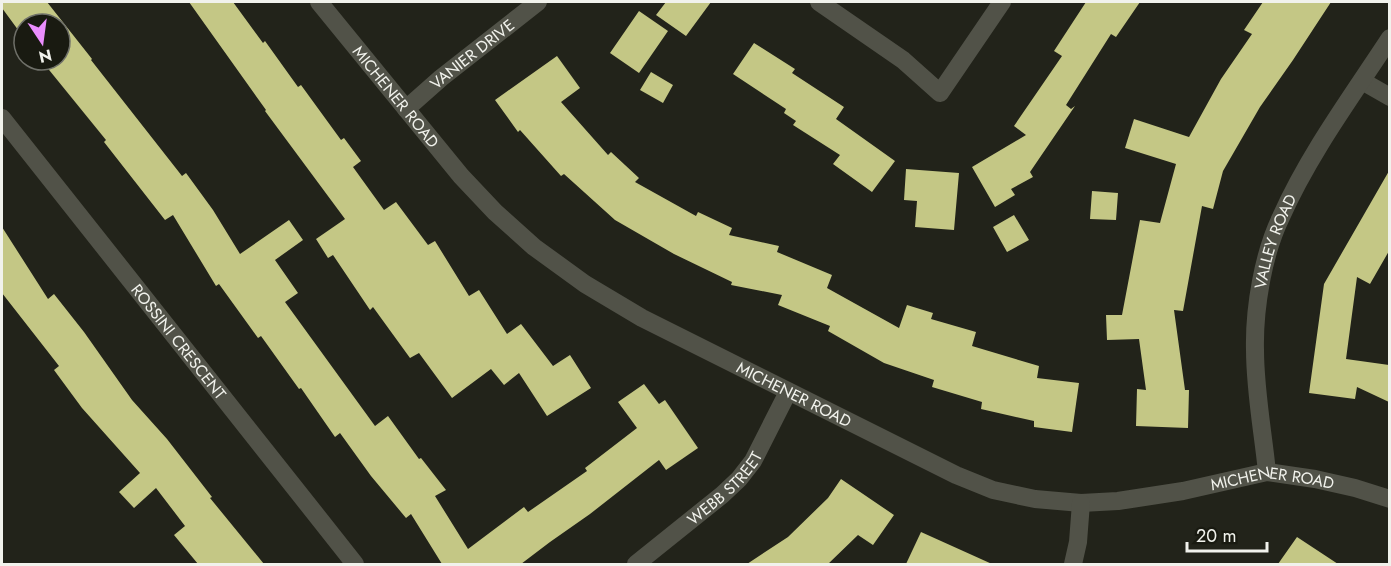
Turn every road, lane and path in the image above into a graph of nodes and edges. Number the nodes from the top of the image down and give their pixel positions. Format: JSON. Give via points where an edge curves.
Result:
{"nodes":[{"id":1,"x":319,"y":2,"type":"edge"},
{"id":2,"x":538,"y":2,"type":"edge"},
{"id":3,"x":819,"y":2,"type":"edge"},
{"id":4,"x":1002,"y":2,"type":"edge"},
{"id":5,"x":1389,"y":38,"type":"edge"},
{"id":6,"x":1362,"y":81,"type":"junction"},
{"id":7,"x":1389,"y":97,"type":"edge"},
{"id":8,"x":405,"y":109,"type":"junction"},
{"id":9,"x":2,"y":118,"type":"edge"},
{"id":10,"x":788,"y":392,"type":"junction"},
{"id":11,"x":1267,"y":472,"type":"junction"},
{"id":12,"x":1389,"y":499,"type":"edge"},
{"id":13,"x":1081,"y":503,"type":"junction"},
{"id":14,"x":355,"y":564,"type":"edge"},
{"id":15,"x":636,"y":564,"type":"edge"},
{"id":16,"x":1073,"y":564,"type":"edge"}],
"edges":[{"from":1,"to":8,"type":"street","name":"MICHENER ROAD"},
{"from":2,"to":8,"type":"street","name":"VANIER DRIVE"},
{"from":3,"to":4,"type":"street","via":[[903,60],[940,93]]},
{"from":5,"to":6,"type":"street","name":"VALLEY ROAD"},
{"from":6,"to":7,"type":"street"},
{"from":6,"to":11,"type":"street","name":"VALLEY ROAD","via":[[1304,170],[1280,219],[1265,264],[1255,350]]},
{"from":8,"to":10,"type":"street","name":"MICHENER ROAD","via":[[461,176],[534,247],[642,318]]},
{"from":9,"to":14,"type":"street","name":"ROSSINI CRESCENT"},
{"from":10,"to":13,"type":"street","name":"MICHENER ROAD","via":[[993,490]]},
{"from":10,"to":15,"type":"street","name":"WEBB STREET","via":[[753,461],[739,479]]},
{"from":11,"to":12,"type":"street","name":"MICHENER ROAD","via":[[1315,479]]},
{"from":11,"to":13,"type":"street","name":"MICHENER ROAD","via":[[1183,491]]},
{"from":13,"to":16,"type":"street"}]}
